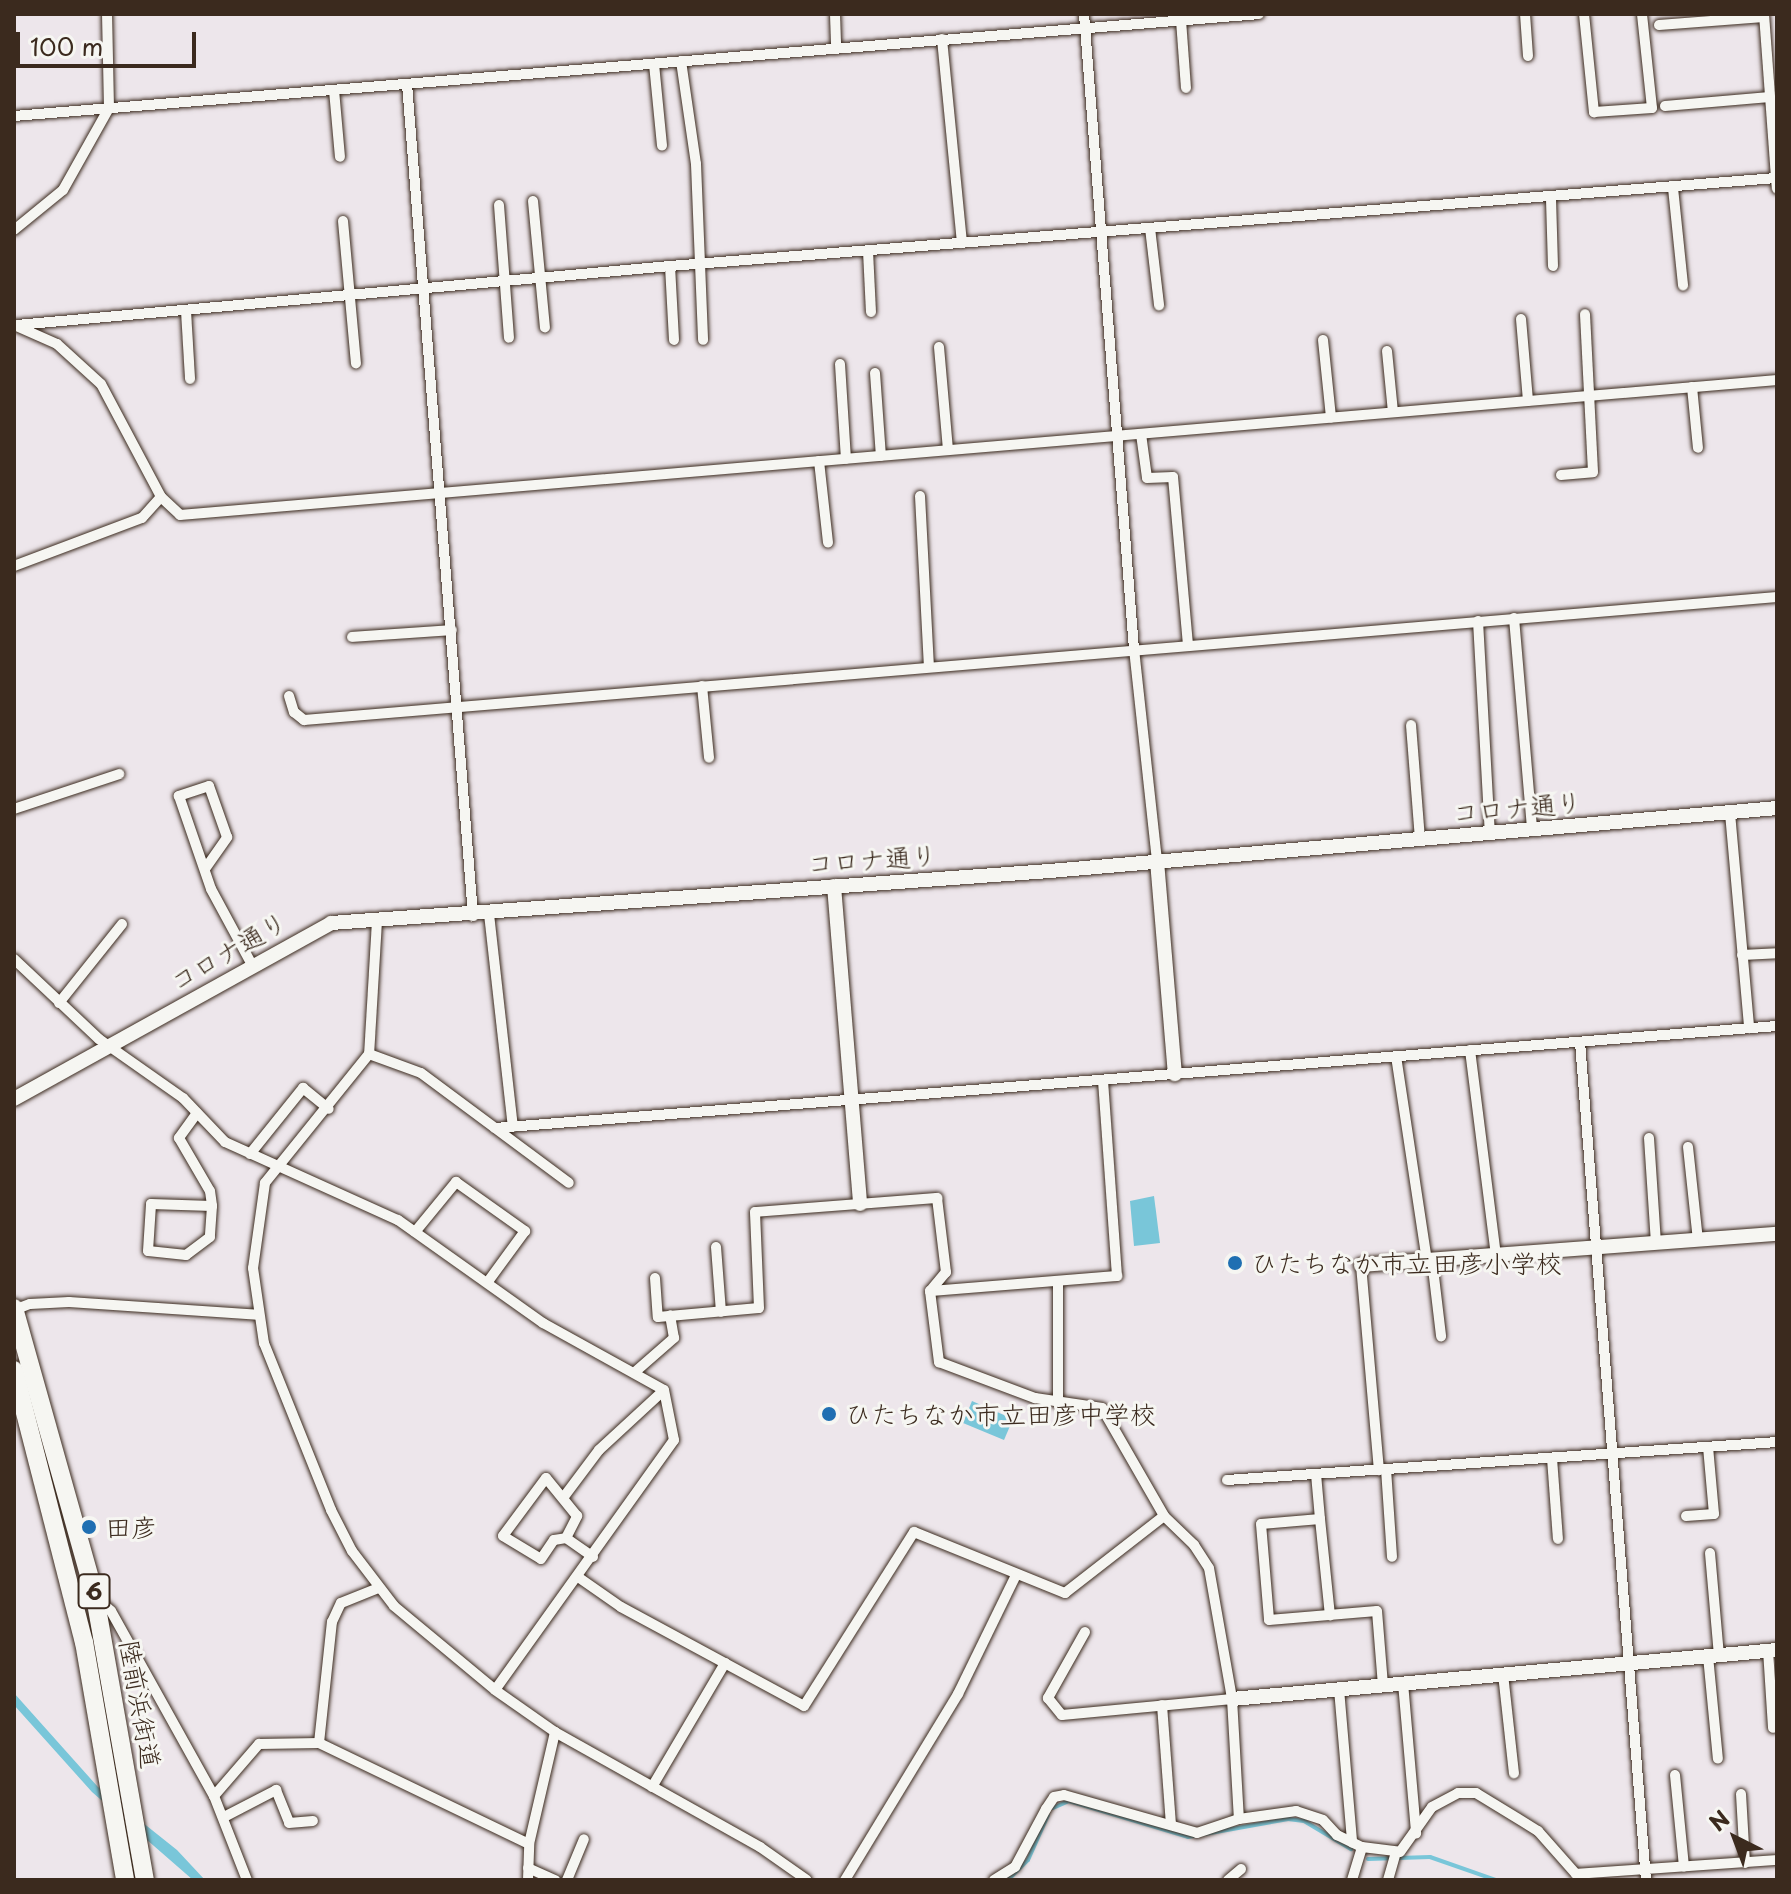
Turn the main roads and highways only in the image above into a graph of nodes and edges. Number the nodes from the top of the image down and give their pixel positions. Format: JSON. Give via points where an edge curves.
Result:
{"nodes":[{"id":1,"x":14,"y":1309,"type":"edge"},
{"id":2,"x":14,"y":1370,"type":"edge"},
{"id":3,"x":125,"y":1880,"type":"edge"},
{"id":4,"x":145,"y":1880,"type":"edge"}],
"edges":[{"from":1,"to":4,"type":"highway","name":"陸前浜街道","number":"6","via":[[95,1597]]},
{"from":2,"to":3,"type":"highway","name":"陸前浜街道","number":"6","via":[[75,1600]]}]}
